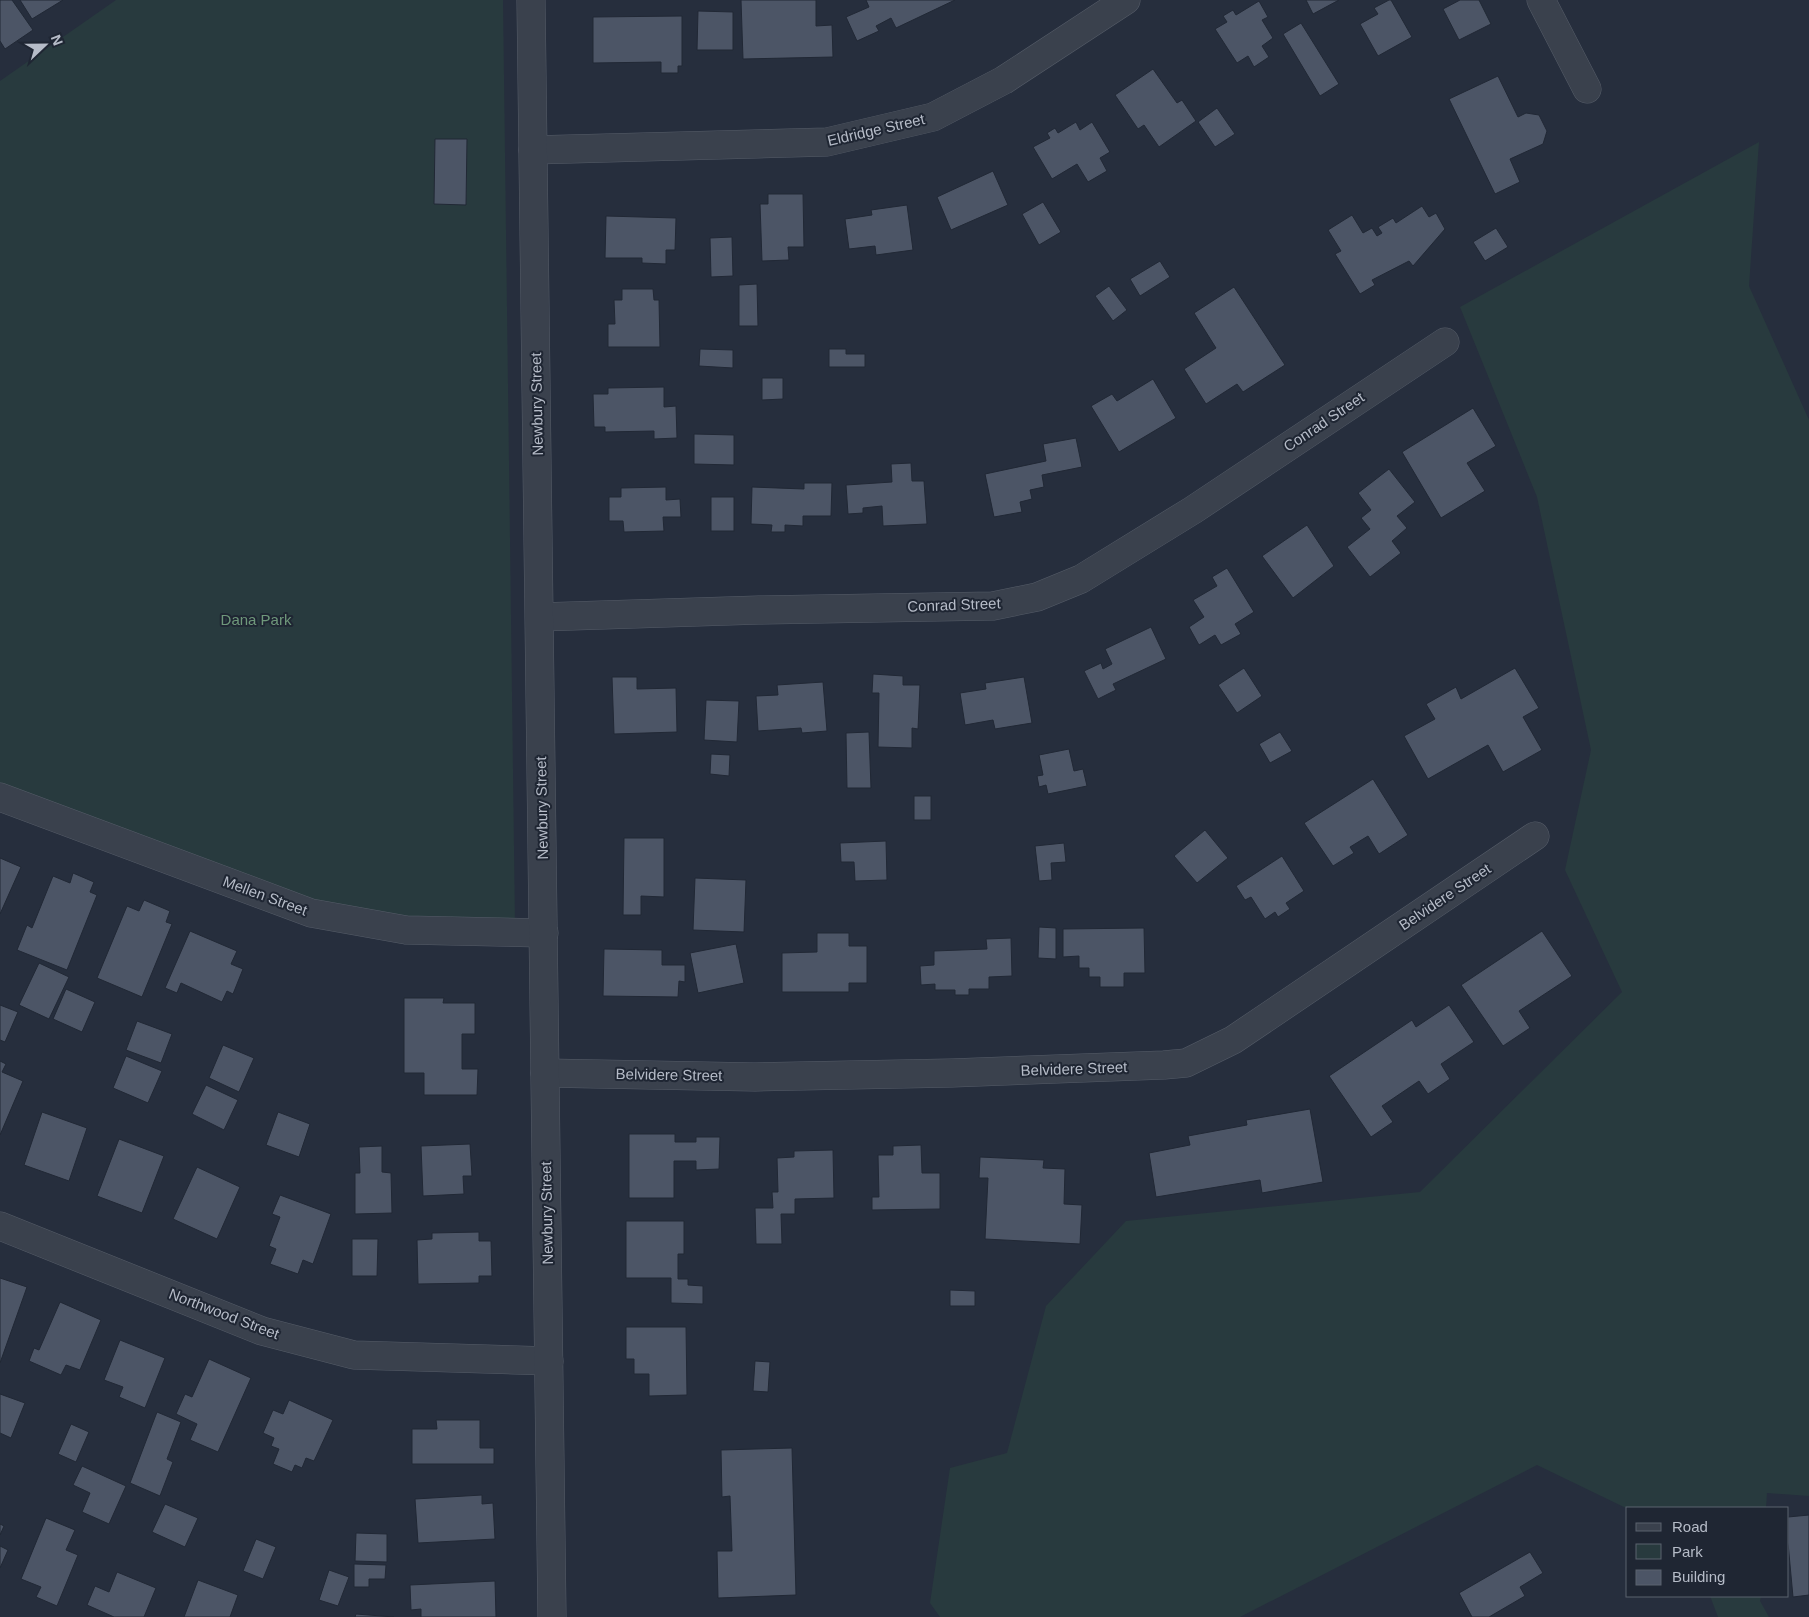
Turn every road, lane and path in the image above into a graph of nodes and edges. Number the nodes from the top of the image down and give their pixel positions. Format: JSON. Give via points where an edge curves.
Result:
{"nodes":[{"id":1,"x":531,"y":0,"type":"edge"},
{"id":2,"x":1126,"y":0,"type":"edge"},
{"id":3,"x":1541,"y":0,"type":"edge"},
{"id":4,"x":1586,"y":89,"type":"dead end"},
{"id":5,"x":533,"y":150,"type":"junction"},
{"id":6,"x":1445,"y":342,"type":"dead end"},
{"id":7,"x":540,"y":617,"type":"junction"},
{"id":8,"x":0,"y":796,"type":"edge"},
{"id":9,"x":1535,"y":836,"type":"dead end"},
{"id":10,"x":544,"y":933,"type":"junction"},
{"id":11,"x":545,"y":1073,"type":"junction"},
{"id":12,"x":0,"y":1226,"type":"edge"},
{"id":13,"x":549,"y":1360,"type":"junction"},
{"id":14,"x":552,"y":1617,"type":"edge"}],
"edges":[{"from":1,"to":5,"type":"street","name":"Newbury Street"},
{"from":2,"to":5,"type":"street","name":"Eldridge Street","via":[[1004,80],[933,117],[827,142]]},
{"from":3,"to":4,"type":"street"},
{"from":5,"to":7,"type":"street","name":"Newbury Street"},
{"from":6,"to":7,"type":"street","name":"Conrad Street","via":[[1193,510],[1081,579],[1037,597],[993,606]]},
{"from":7,"to":10,"type":"street","name":"Newbury Street"},
{"from":8,"to":10,"type":"street","name":"Mellen Street","via":[[311,913],[406,930]]},
{"from":9,"to":11,"type":"street","name":"Belvidere Street","via":[[1232,1040],[1186,1063],[765,1077]]},
{"from":10,"to":11,"type":"street","name":"Newbury Street"},
{"from":11,"to":13,"type":"street","name":"Newbury Street"},
{"from":12,"to":13,"type":"street","name":"Northwood Street","via":[[262,1331],[354,1355]]},
{"from":13,"to":14,"type":"street","name":"Newbury Street"}]}
